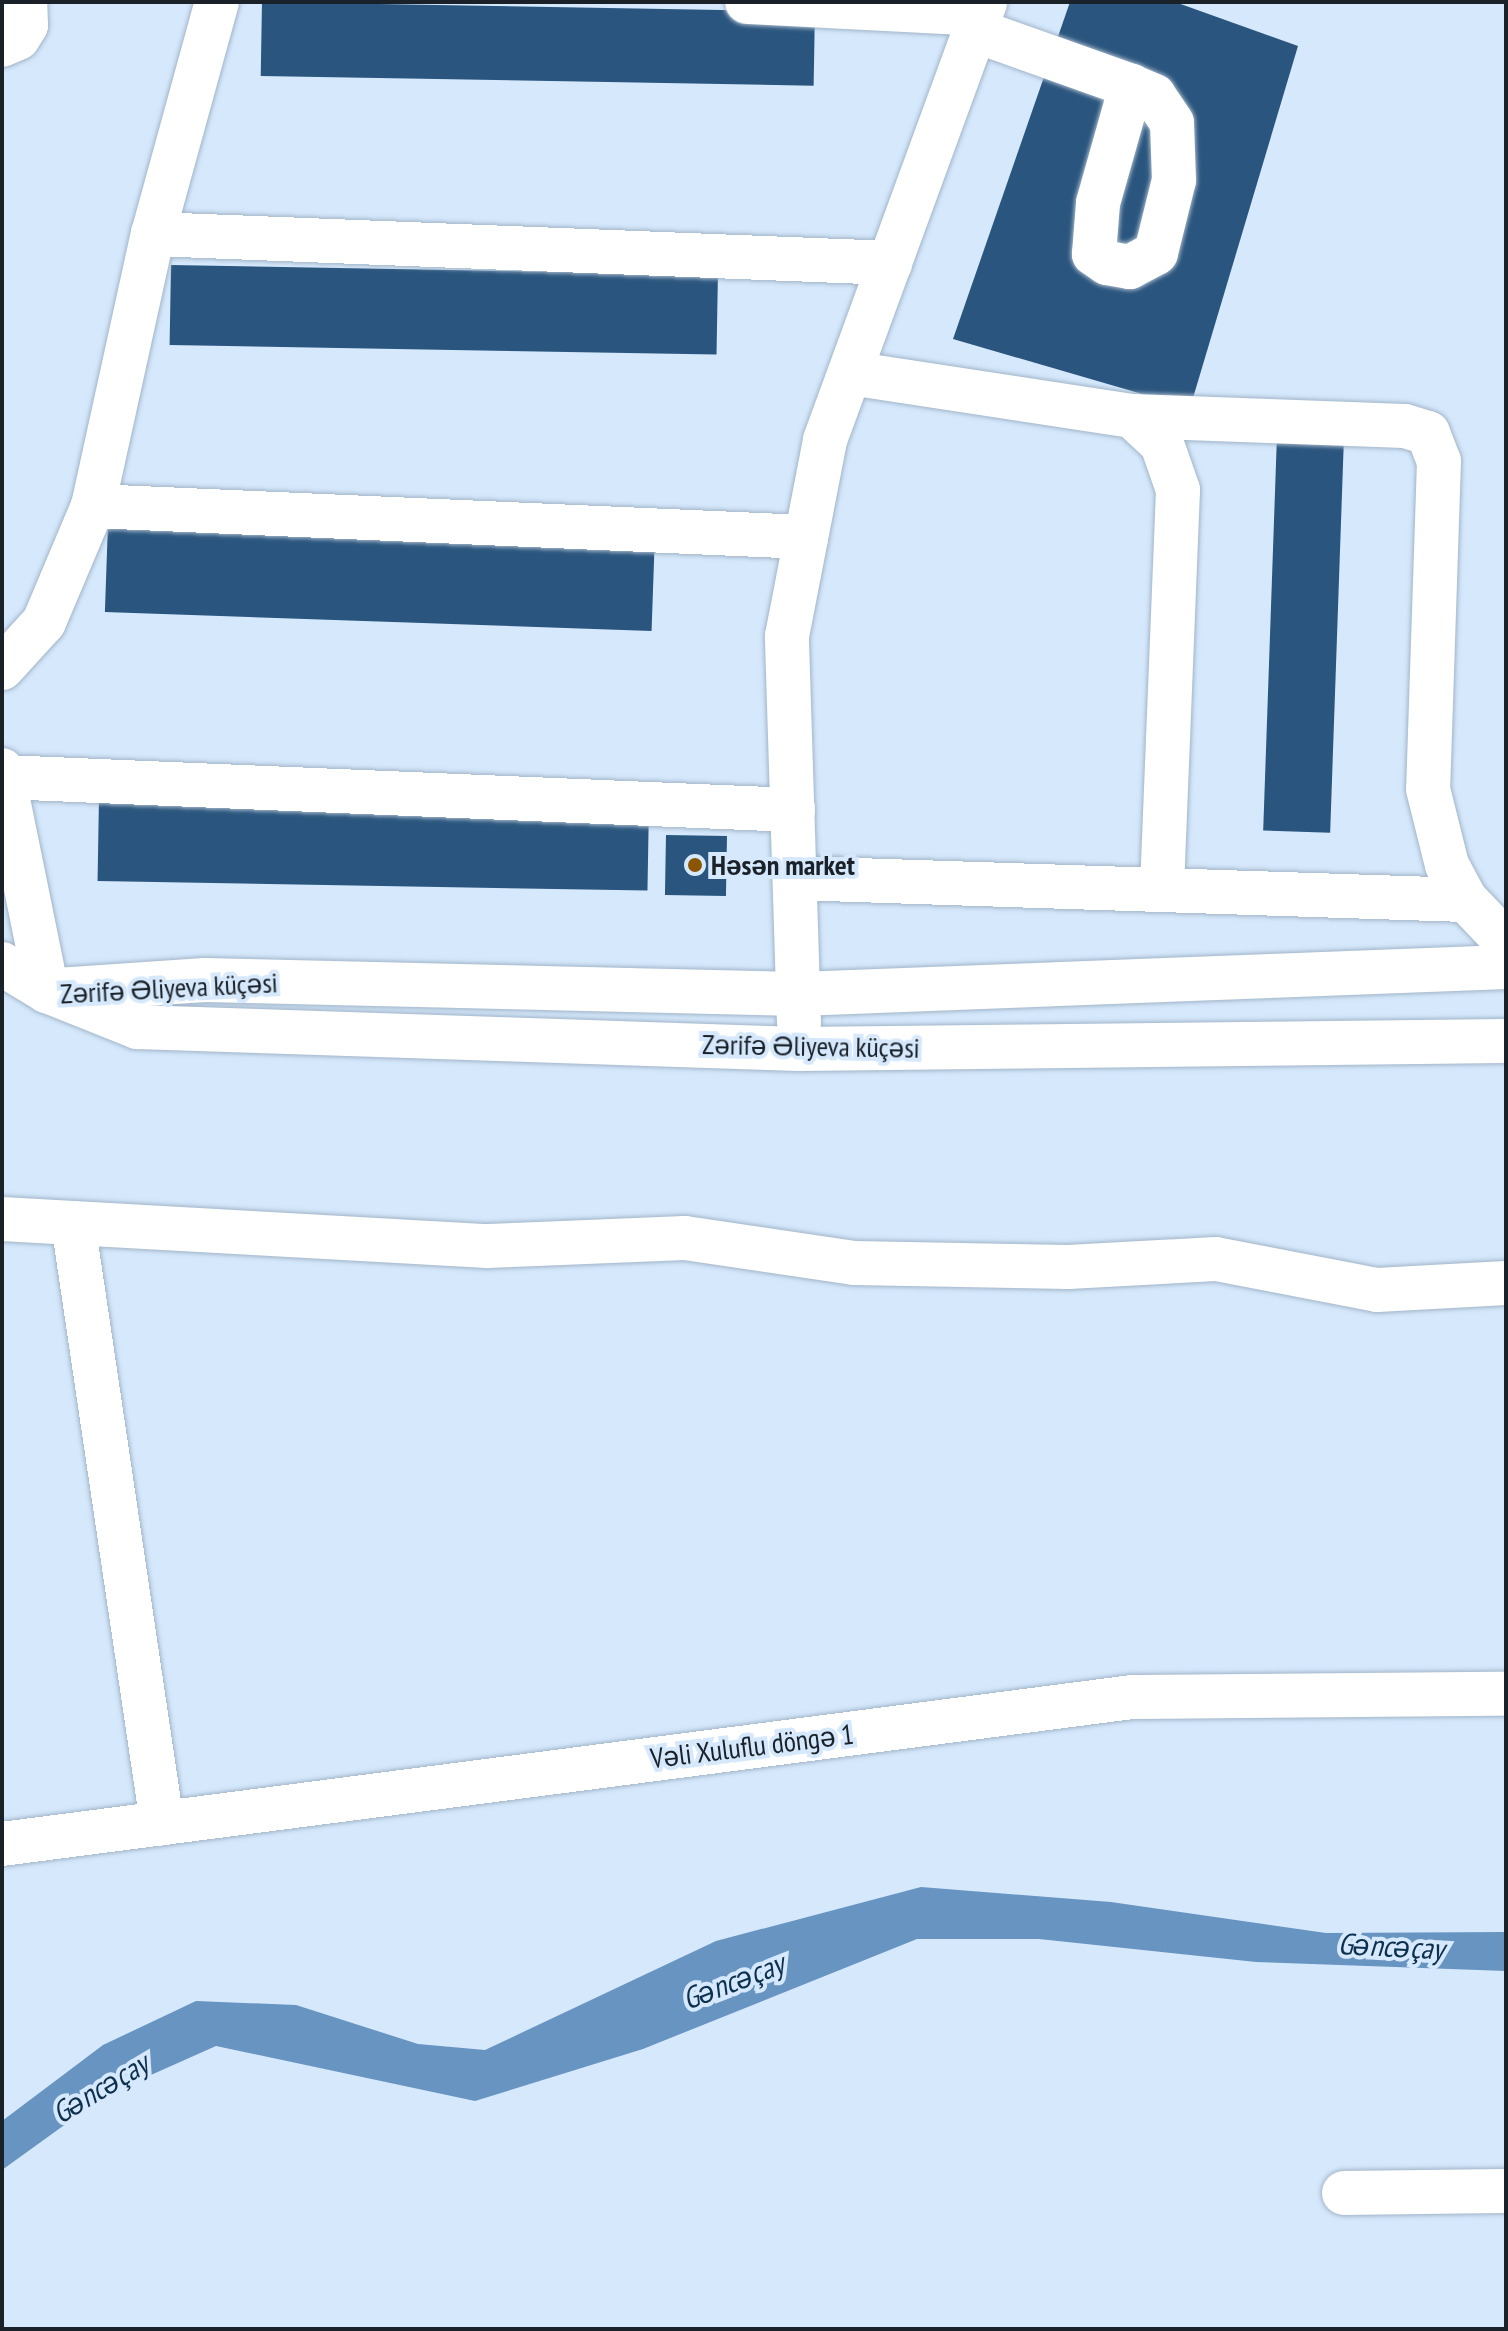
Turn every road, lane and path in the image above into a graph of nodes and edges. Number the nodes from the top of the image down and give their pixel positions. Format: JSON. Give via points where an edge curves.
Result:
{"nodes":[{"id":1,"x":25,"y":2,"type":"edge"},
{"id":2,"x":217,"y":2,"type":"edge"},
{"id":3,"x":747,"y":2,"type":"edge"},
{"id":4,"x":980,"y":15,"type":"edge"},
{"id":5,"x":2,"y":45,"type":"edge"},
{"id":6,"x":1131,"y":86,"type":"dead end"},
{"id":7,"x":153,"y":234,"type":"junction"},
{"id":8,"x":890,"y":263,"type":"junction"},
{"id":9,"x":850,"y":373,"type":"junction"},
{"id":10,"x":1132,"y":416,"type":"junction"},
{"id":11,"x":93,"y":506,"type":"junction"},
{"id":12,"x":806,"y":537,"type":"junction"},
{"id":13,"x":2,"y":668,"type":"edge"},
{"id":14,"x":3,"y":773,"type":"edge"},
{"id":15,"x":793,"y":810,"type":"junction"},
{"id":16,"x":795,"y":878,"type":"junction"},
{"id":17,"x":1162,"y":890,"type":"junction"},
{"id":18,"x":1466,"y":900,"type":"junction"},
{"id":19,"x":1506,"y":942,"type":"edge"},
{"id":20,"x":2,"y":964,"type":"edge"},
{"id":21,"x":1506,"y":967,"type":"edge"},
{"id":22,"x":47,"y":991,"type":"junction"},
{"id":23,"x":799,"y":994,"type":"junction"},
{"id":24,"x":1506,"y":1041,"type":"edge"},
{"id":25,"x":799,"y":1049,"type":"junction"},
{"id":26,"x":2,"y":1219,"type":"edge"},
{"id":27,"x":73,"y":1223,"type":"junction"},
{"id":28,"x":1506,"y":1283,"type":"edge"},
{"id":29,"x":1506,"y":1694,"type":"edge"},
{"id":30,"x":162,"y":1823,"type":"junction"},
{"id":31,"x":2,"y":1844,"type":"edge"},
{"id":32,"x":1506,"y":2191,"type":"edge"},
{"id":33,"x":1344,"y":2193,"type":"dead end"}],
"edges":[{"from":1,"to":5,"type":"street","via":[[26,25],[18,38]]},
{"from":2,"to":7,"type":"street"},
{"from":3,"to":4,"type":"street"},
{"from":4,"to":6,"type":"street"},
{"from":4,"to":8,"type":"street"},
{"from":7,"to":8,"type":"street"},
{"from":7,"to":11,"type":"street"},
{"from":8,"to":9,"type":"street"},
{"from":9,"to":10,"type":"street"},
{"from":9,"to":12,"type":"street","via":[[825,440]]},
{"from":10,"to":17,"type":"street","via":[[1162,444],[1178,490]]},
{"from":10,"to":18,"type":"street","via":[[1405,426],[1428,433],[1439,461],[1428,789],[1447,865]]},
{"from":11,"to":12,"type":"street"},
{"from":11,"to":13,"type":"street","via":[[44,622]]},
{"from":12,"to":15,"type":"street","via":[[787,636]]},
{"from":14,"to":15,"type":"street"},
{"from":14,"to":22,"type":"street"},
{"from":15,"to":16,"type":"street"},
{"from":16,"to":17,"type":"street"},
{"from":16,"to":23,"type":"street"},
{"from":17,"to":18,"type":"street"},
{"from":18,"to":19,"type":"street"},
{"from":20,"to":22,"type":"street"},
{"from":21,"to":23,"type":"street","name":"Zərifə Əliyeva küçəsi"},
{"from":22,"to":23,"type":"street","name":"Zərifə Əliyeva küçəsi","via":[[205,980]]},
{"from":22,"to":25,"type":"street","name":"Zərifə Əliyeva küçəsi","via":[[137,1027]]},
{"from":23,"to":25,"type":"street"},
{"from":24,"to":25,"type":"street","name":"Zərifə Əliyeva küçəsi"},
{"from":26,"to":27,"type":"street"},
{"from":27,"to":28,"type":"street","via":[[487,1246],[685,1238],[854,1263],[1068,1267],[1216,1259],[1377,1290]]},
{"from":27,"to":30,"type":"street"},
{"from":29,"to":30,"type":"street","name":"Vəli Xuluflu döngə 1","via":[[1132,1697]]},
{"from":30,"to":31,"type":"street","name":"Vəli Xuluflu döngə 1"},
{"from":32,"to":33,"type":"street"}]}
